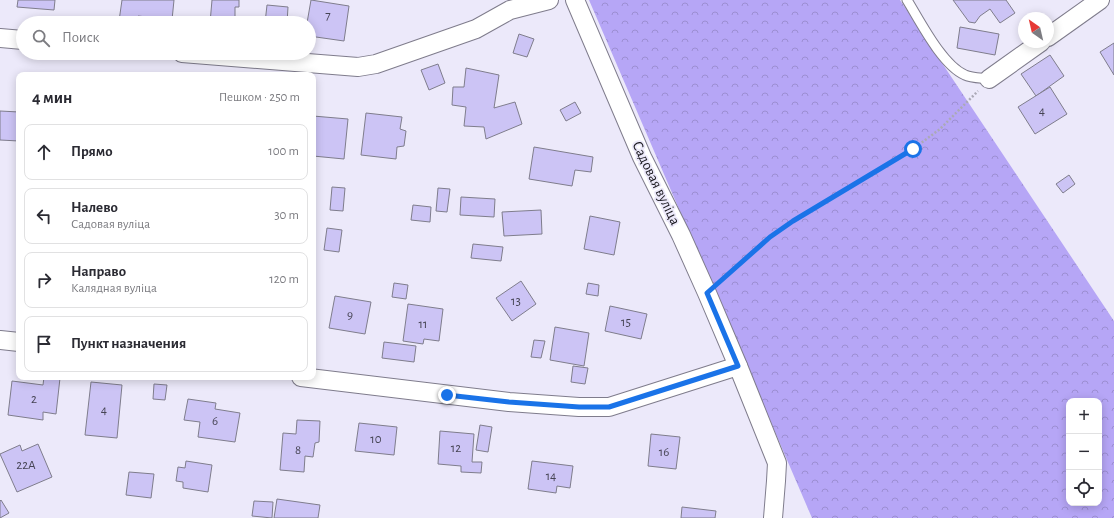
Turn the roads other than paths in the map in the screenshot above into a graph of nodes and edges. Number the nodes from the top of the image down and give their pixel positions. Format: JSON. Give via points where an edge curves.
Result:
{"nodes":[{"id":1,"x":550,"y":0,"type":"edge"},
{"id":2,"x":575,"y":0,"type":"edge"},
{"id":3,"x":907,"y":0,"type":"edge"},
{"id":4,"x":1100,"y":0,"type":"edge"},
{"id":5,"x":1054,"y":33,"type":"edge"},
{"id":6,"x":0,"y":38,"type":"edge"},
{"id":7,"x":16,"y":39,"type":"edge"},
{"id":8,"x":1033,"y":48,"type":"edge"},
{"id":9,"x":270,"y":60,"type":"edge"},
{"id":10,"x":989,"y":79,"type":"joint"},
{"id":11,"x":0,"y":340,"type":"edge"},
{"id":12,"x":16,"y":342,"type":"edge"},
{"id":13,"x":738,"y":366,"type":"junction"},
{"id":14,"x":316,"y":379,"type":"edge"},
{"id":15,"x":773,"y":518,"type":"edge"}],
"edges":[{"from":1,"to":9,"type":"street","via":[[510,10],[476,29],[376,64],[358,67]]},
{"from":2,"to":13,"type":"street","name":"Садовая вуліца","via":[[642,157],[681,234]]},
{"from":3,"to":10,"type":"lane","via":[[936,47],[951,65],[965,76]]},
{"from":4,"to":5,"type":"street"},
{"from":6,"to":7,"type":"street"},
{"from":8,"to":10,"type":"street"},
{"from":11,"to":12,"type":"street"},
{"from":13,"to":14,"type":"street","via":[[609,407],[509,402]]},
{"from":13,"to":15,"type":"street","name":"Садовая вуліца","via":[[776,463]]}]}
